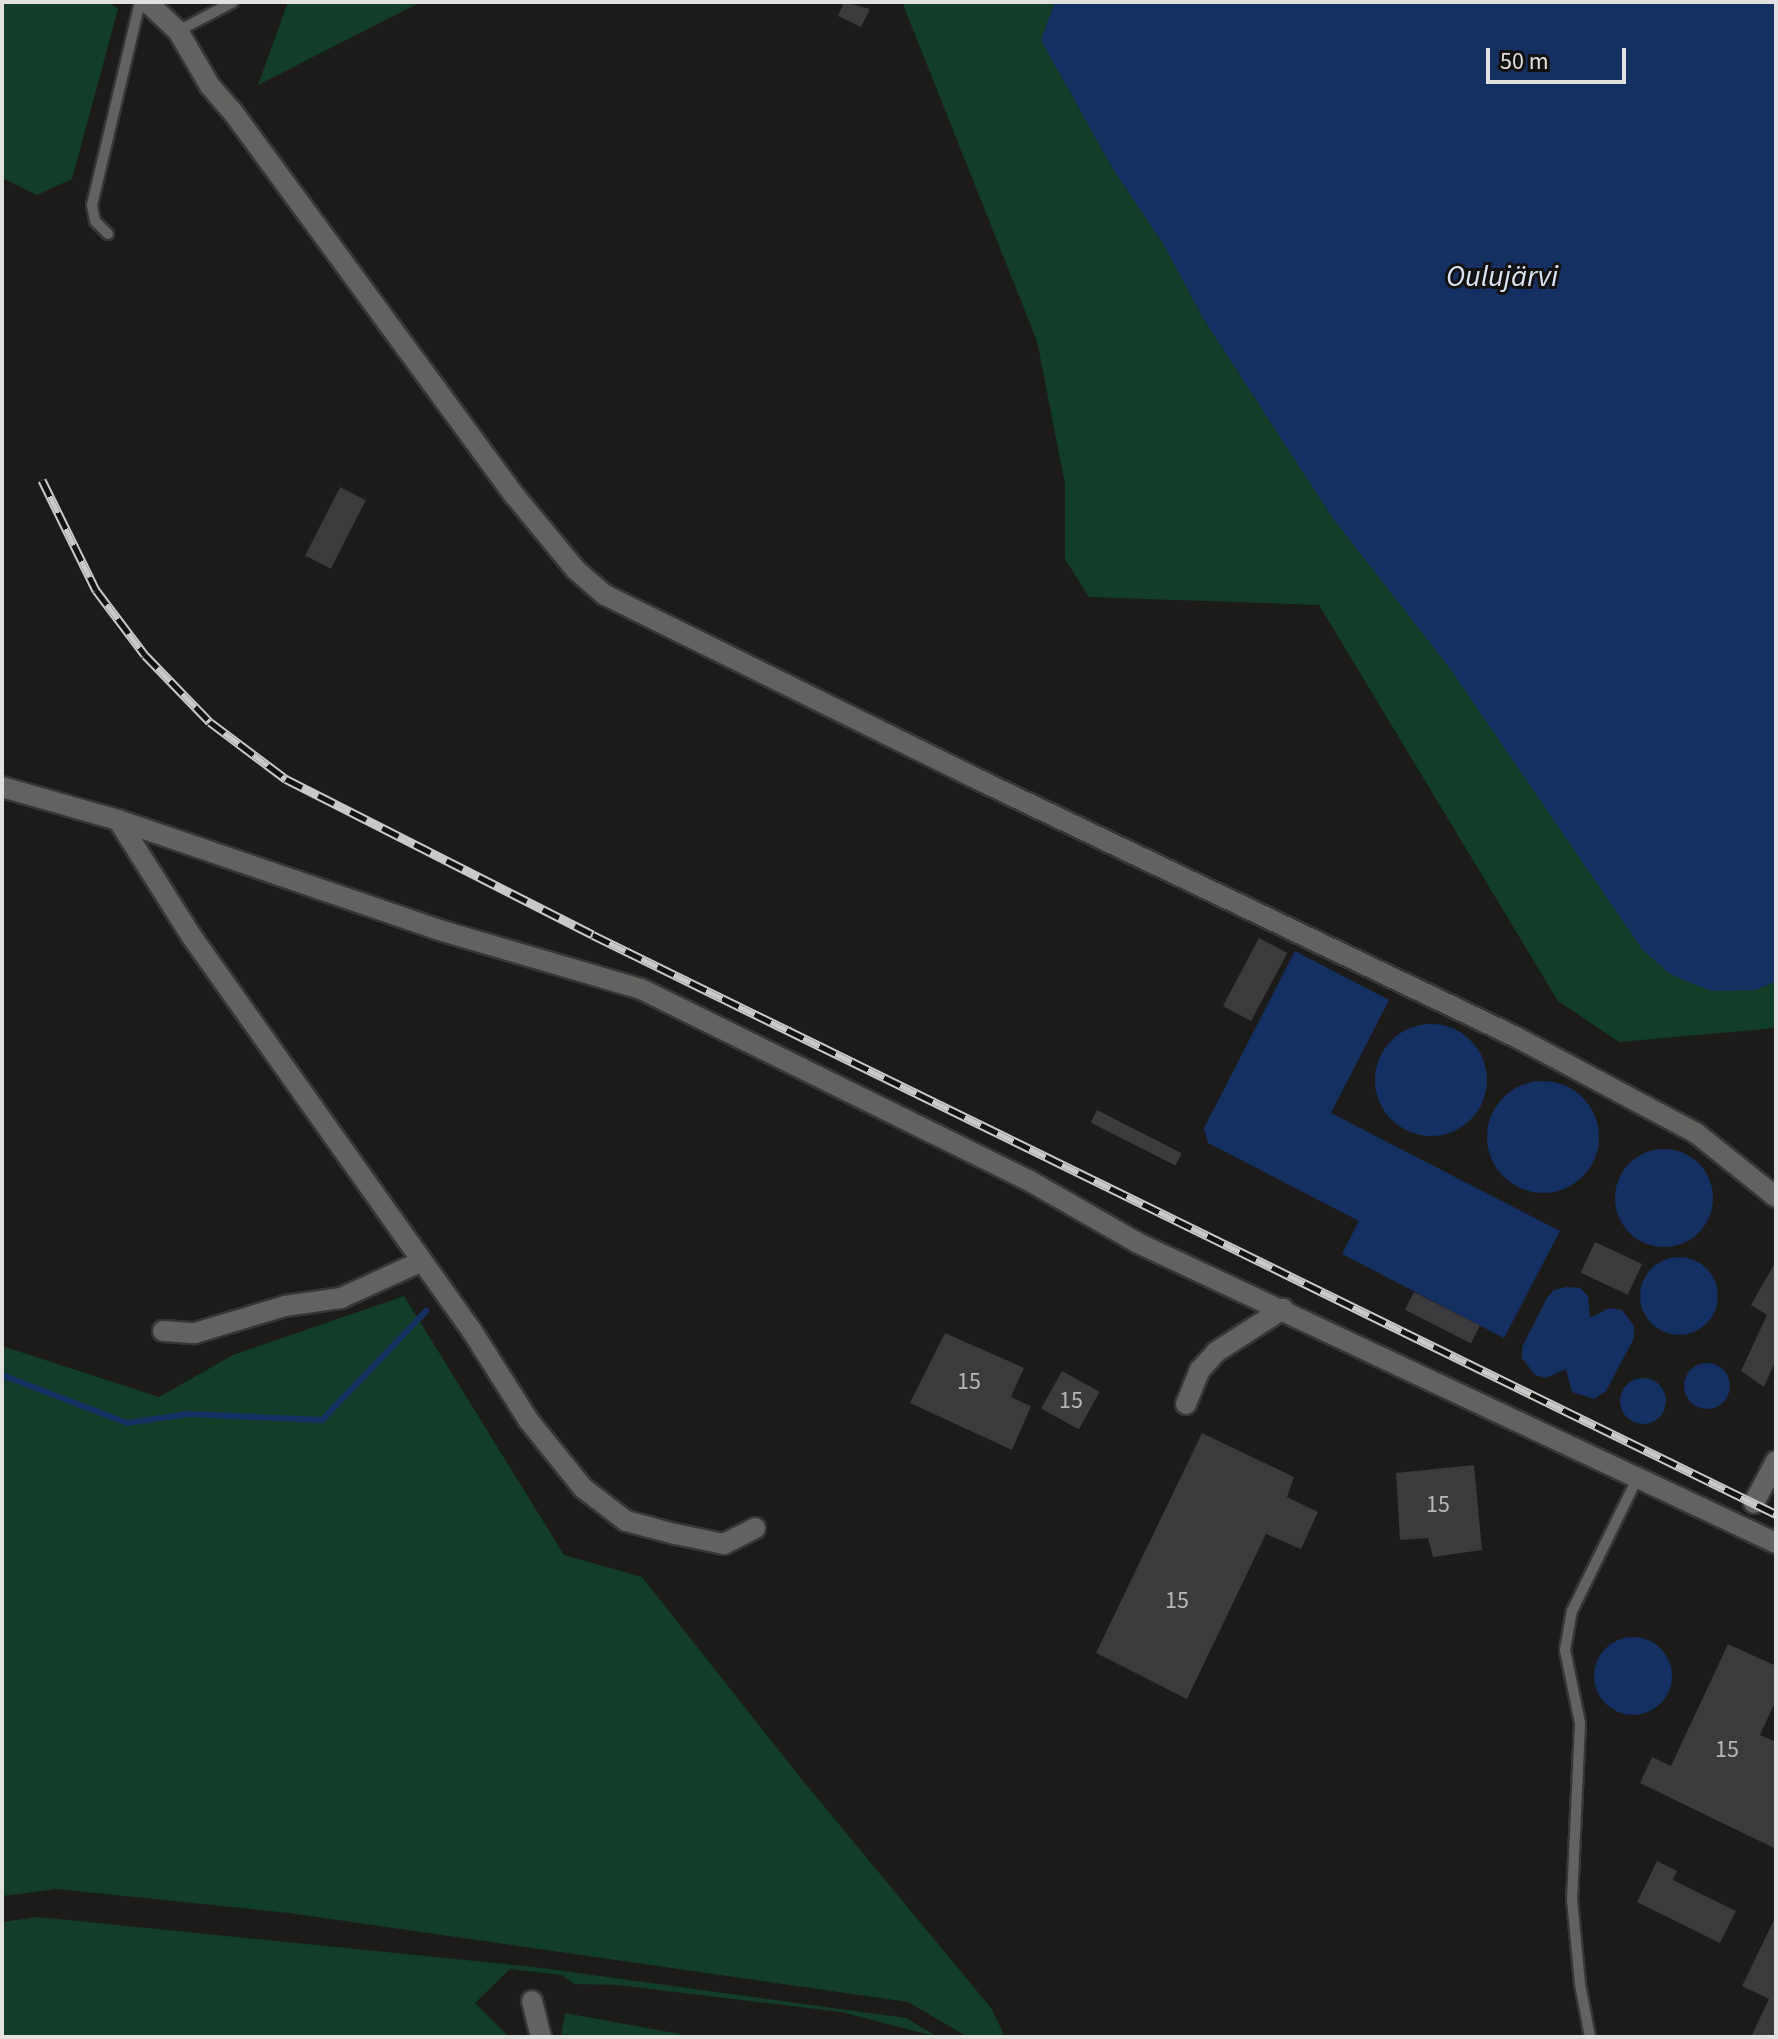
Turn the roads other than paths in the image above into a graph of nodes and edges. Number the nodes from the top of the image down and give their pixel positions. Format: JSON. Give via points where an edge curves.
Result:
{"nodes":[{"id":1,"x":140,"y":2,"type":"edge"},
{"id":2,"x":147,"y":2,"type":"edge"},
{"id":3,"x":233,"y":2,"type":"edge"},
{"id":4,"x":178,"y":31,"type":"junction"},
{"id":5,"x":108,"y":234,"type":"dead end"},
{"id":6,"x":2,"y":787,"type":"edge"},
{"id":7,"x":118,"y":820,"type":"junction"},
{"id":8,"x":1776,"y":1197,"type":"edge"},
{"id":9,"x":420,"y":1262,"type":"junction"},
{"id":10,"x":1283,"y":1309,"type":"junction"},
{"id":11,"x":163,"y":1331,"type":"dead end"},
{"id":12,"x":1186,"y":1404,"type":"dead end"},
{"id":13,"x":1776,"y":1461,"type":"edge"},
{"id":14,"x":1637,"y":1479,"type":"junction"},
{"id":15,"x":1754,"y":1503,"type":"dead end"},
{"id":16,"x":755,"y":1528,"type":"dead end"},
{"id":17,"x":1776,"y":1543,"type":"edge"},
{"id":18,"x":532,"y":2001,"type":"dead end"},
{"id":19,"x":541,"y":2037,"type":"edge"},
{"id":20,"x":1590,"y":2037,"type":"edge"}],
"edges":[{"from":1,"to":5,"type":"lane","via":[[92,205],[95,221]]},
{"from":2,"to":4,"type":"street"},
{"from":3,"to":4,"type":"lane"},
{"from":4,"to":8,"type":"street","via":[[210,86],[515,496],[576,570],[605,595],[1516,1037],[1696,1133]]},
{"from":6,"to":7,"type":"street"},
{"from":7,"to":9,"type":"street","via":[[192,937]]},
{"from":7,"to":10,"type":"street","via":[[439,930],[641,989],[1028,1180],[1138,1243]]},
{"from":9,"to":11,"type":"street","via":[[341,1298],[285,1306],[195,1333]]},
{"from":9,"to":16,"type":"street","via":[[529,1421],[583,1488],[626,1521],[675,1534],[724,1544]]},
{"from":10,"to":12,"type":"street","via":[[1216,1352],[1200,1370]]},
{"from":10,"to":14,"type":"street"},
{"from":13,"to":15,"type":"street"},
{"from":14,"to":17,"type":"street"},
{"from":14,"to":20,"type":"lane","via":[[1572,1611],[1565,1650],[1580,1723],[1572,1900]]},
{"from":18,"to":19,"type":"street"}]}
